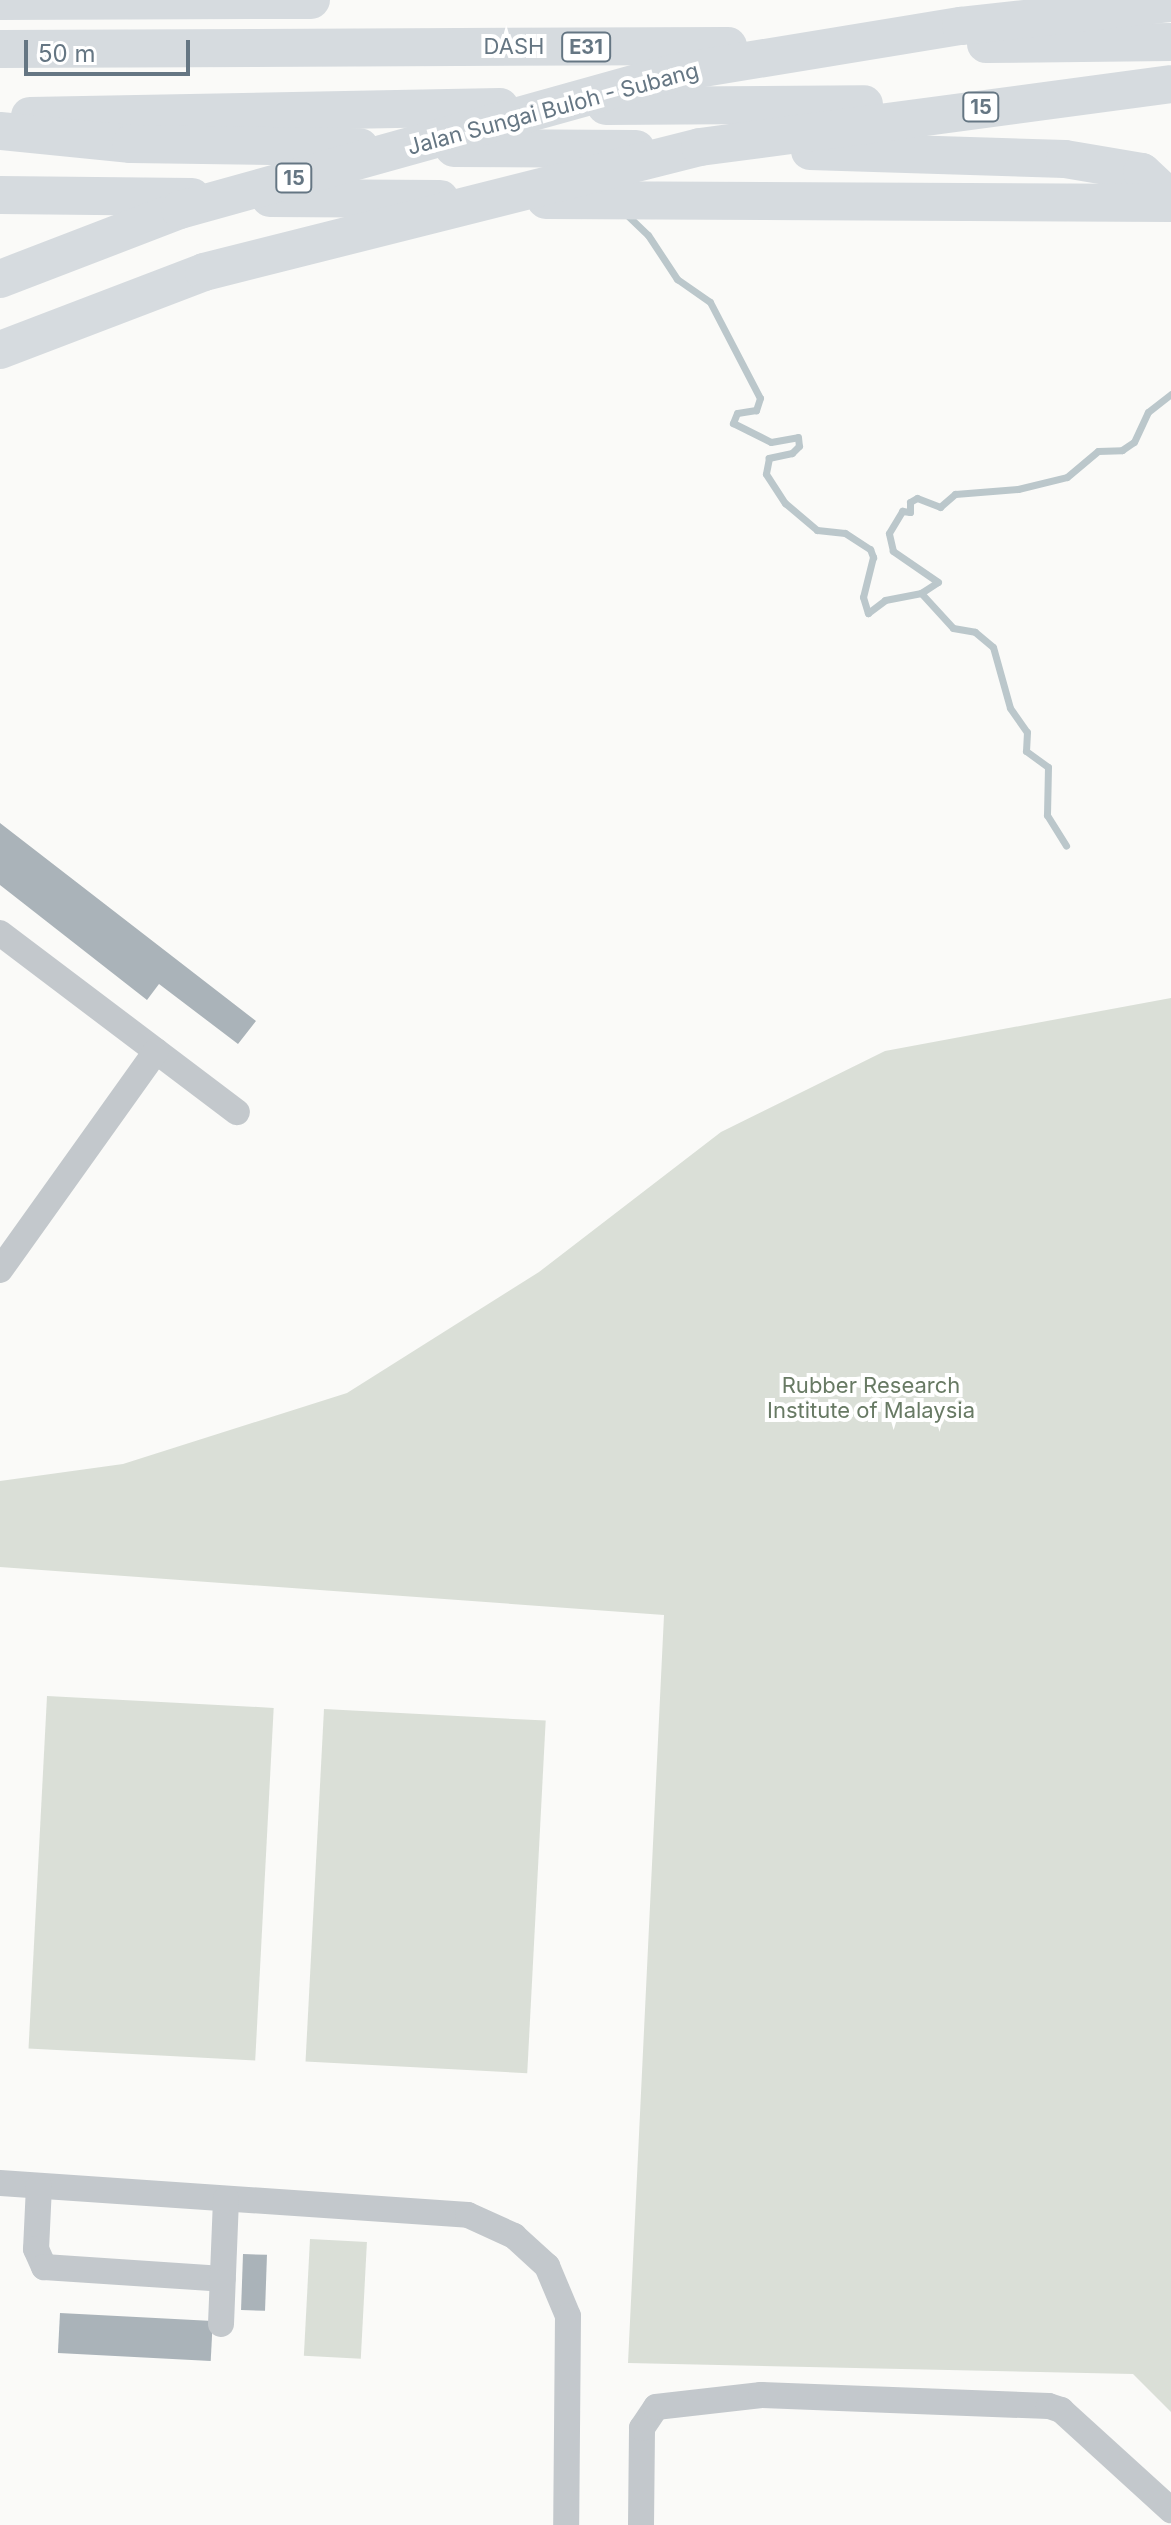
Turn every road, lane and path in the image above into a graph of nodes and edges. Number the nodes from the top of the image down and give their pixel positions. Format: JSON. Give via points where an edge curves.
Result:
{"nodes":[{"id":1,"x":311,"y":0,"type":"edge"},
{"id":2,"x":0,"y":1,"type":"edge"},
{"id":3,"x":1171,"y":3,"type":"edge"},
{"id":4,"x":1171,"y":42,"type":"edge"},
{"id":5,"x":0,"y":49,"type":"edge"},
{"id":6,"x":1163,"y":91,"type":"edge"},
{"id":7,"x":0,"y":118,"type":"edge"},
{"id":8,"x":0,"y":131,"type":"edge"},
{"id":9,"x":0,"y":195,"type":"edge"},
{"id":10,"x":1171,"y":201,"type":"edge"},
{"id":11,"x":0,"y":279,"type":"edge"},
{"id":12,"x":0,"y":350,"type":"edge"},
{"id":13,"x":0,"y":933,"type":"edge"},
{"id":14,"x":156,"y":1051,"type":"junction"},
{"id":15,"x":237,"y":1112,"type":"dead end"},
{"id":16,"x":0,"y":1270,"type":"edge"},
{"id":17,"x":0,"y":2183,"type":"edge"},
{"id":18,"x":39,"y":2186,"type":"junction"},
{"id":19,"x":226,"y":2199,"type":"junction"},
{"id":20,"x":223,"y":2279,"type":"junction"},
{"id":21,"x":221,"y":2324,"type":"dead end"},
{"id":22,"x":1171,"y":2510,"type":"edge"},
{"id":23,"x":566,"y":2525,"type":"edge"},
{"id":24,"x":641,"y":2525,"type":"edge"}],
"edges":[{"from":1,"to":2,"type":"highway"},
{"from":3,"to":11,"type":"highway","name":"Jalan Sungai Buloh - Subang","number":"15","via":[[961,26],[673,73],[180,210]]},
{"from":4,"to":5,"type":"highway","name":"DASH","number":"E31"},
{"from":6,"to":7,"type":"highway","via":[[98,111]]},
{"from":6,"to":12,"type":"highway","number":"15","via":[[700,147],[204,272]]},
{"from":8,"to":10,"type":"highway","via":[[131,144],[980,153],[1142,172]]},
{"from":9,"to":10,"type":"highway"},
{"from":13,"to":14,"type":"street"},
{"from":14,"to":15,"type":"street"},
{"from":14,"to":16,"type":"street"},
{"from":17,"to":18,"type":"street"},
{"from":18,"to":19,"type":"street"},
{"from":18,"to":20,"type":"street","via":[[36,2249],[44,2267]]},
{"from":19,"to":20,"type":"street"},
{"from":19,"to":23,"type":"street","via":[[468,2215],[514,2236],[547,2266],[568,2316]]},
{"from":20,"to":21,"type":"street"},
{"from":22,"to":24,"type":"street","via":[[1061,2410],[1049,2406],[761,2395],[656,2407],[642,2428]]}]}
